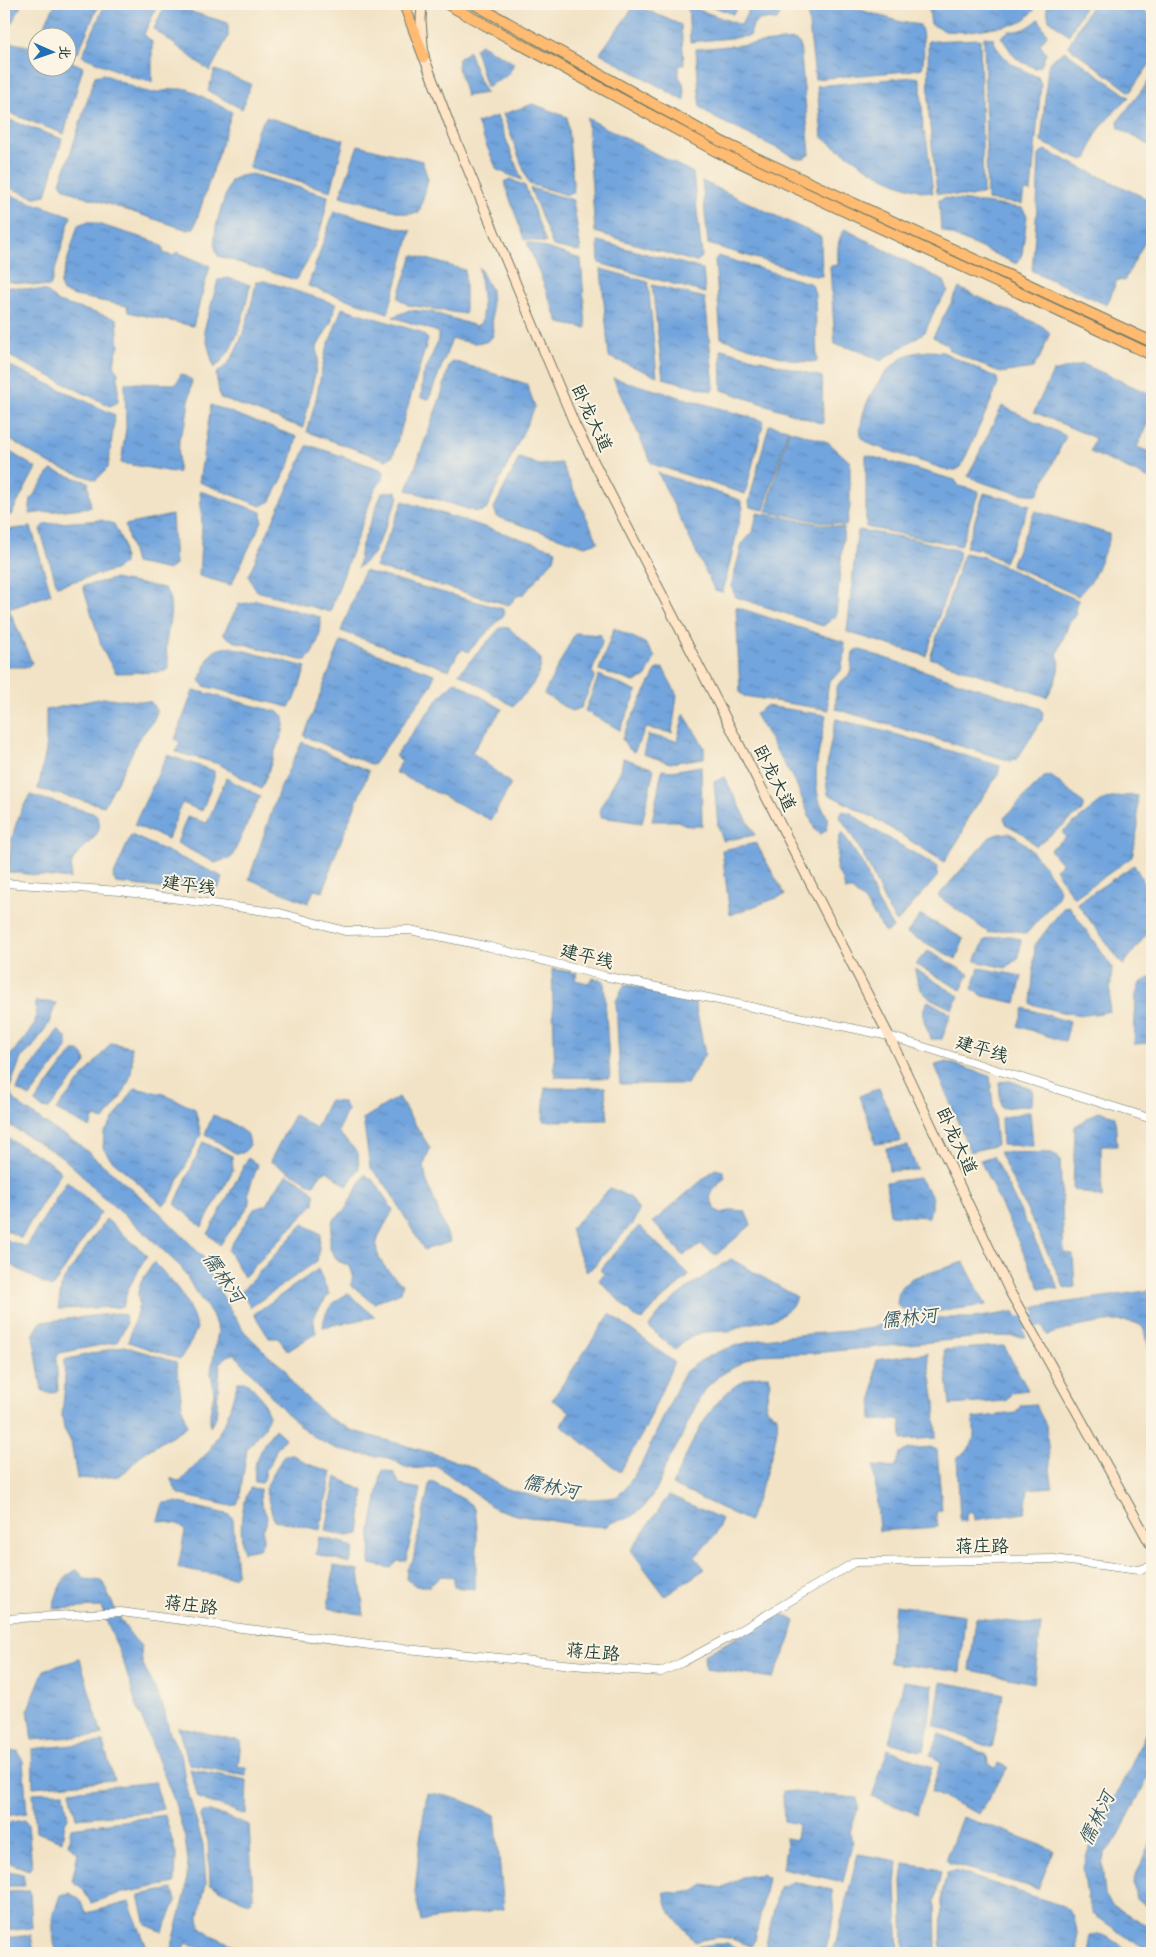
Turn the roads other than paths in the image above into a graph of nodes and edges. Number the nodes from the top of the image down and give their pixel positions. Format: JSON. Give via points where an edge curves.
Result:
{"nodes":[{"id":1,"x":404,"y":4,"type":"edge"},
{"id":2,"x":422,"y":4,"type":"edge"},
{"id":3,"x":447,"y":4,"type":"edge"},
{"id":4,"x":474,"y":4,"type":"edge"},
{"id":5,"x":424,"y":57,"type":"junction"},
{"id":6,"x":1152,"y":342,"type":"edge"},
{"id":7,"x":1152,"y":355,"type":"edge"},
{"id":8,"x":4,"y":883,"type":"edge"},
{"id":9,"x":889,"y":1036,"type":"junction"},
{"id":10,"x":1152,"y":1119,"type":"edge"},
{"id":11,"x":1152,"y":1547,"type":"edge"},
{"id":12,"x":1152,"y":1566,"type":"edge"},
{"id":13,"x":4,"y":1619,"type":"edge"}],
"edges":[{"from":1,"to":5,"type":"main road"},
{"from":2,"to":5,"type":"main road","name":"卧龙大道"},
{"from":3,"to":7,"type":"main road","via":[[716,151]]},
{"from":4,"to":6,"type":"main road","via":[[722,142]]},
{"from":5,"to":9,"type":"main road","name":"卧龙大道","via":[[575,425]]},
{"from":8,"to":9,"type":"street","name":"建平线","via":[[139,893],[280,914],[345,931],[410,930],[604,976]]},
{"from":9,"to":10,"type":"street","name":"建平线"},
{"from":9,"to":11,"type":"main road","name":"卧龙大道","via":[[1014,1297]]},
{"from":12,"to":13,"type":"street","name":"蒋庄路","via":[[1138,1570],[1054,1559],[855,1562],[733,1635],[661,1672],[385,1647],[121,1612]]}]}
